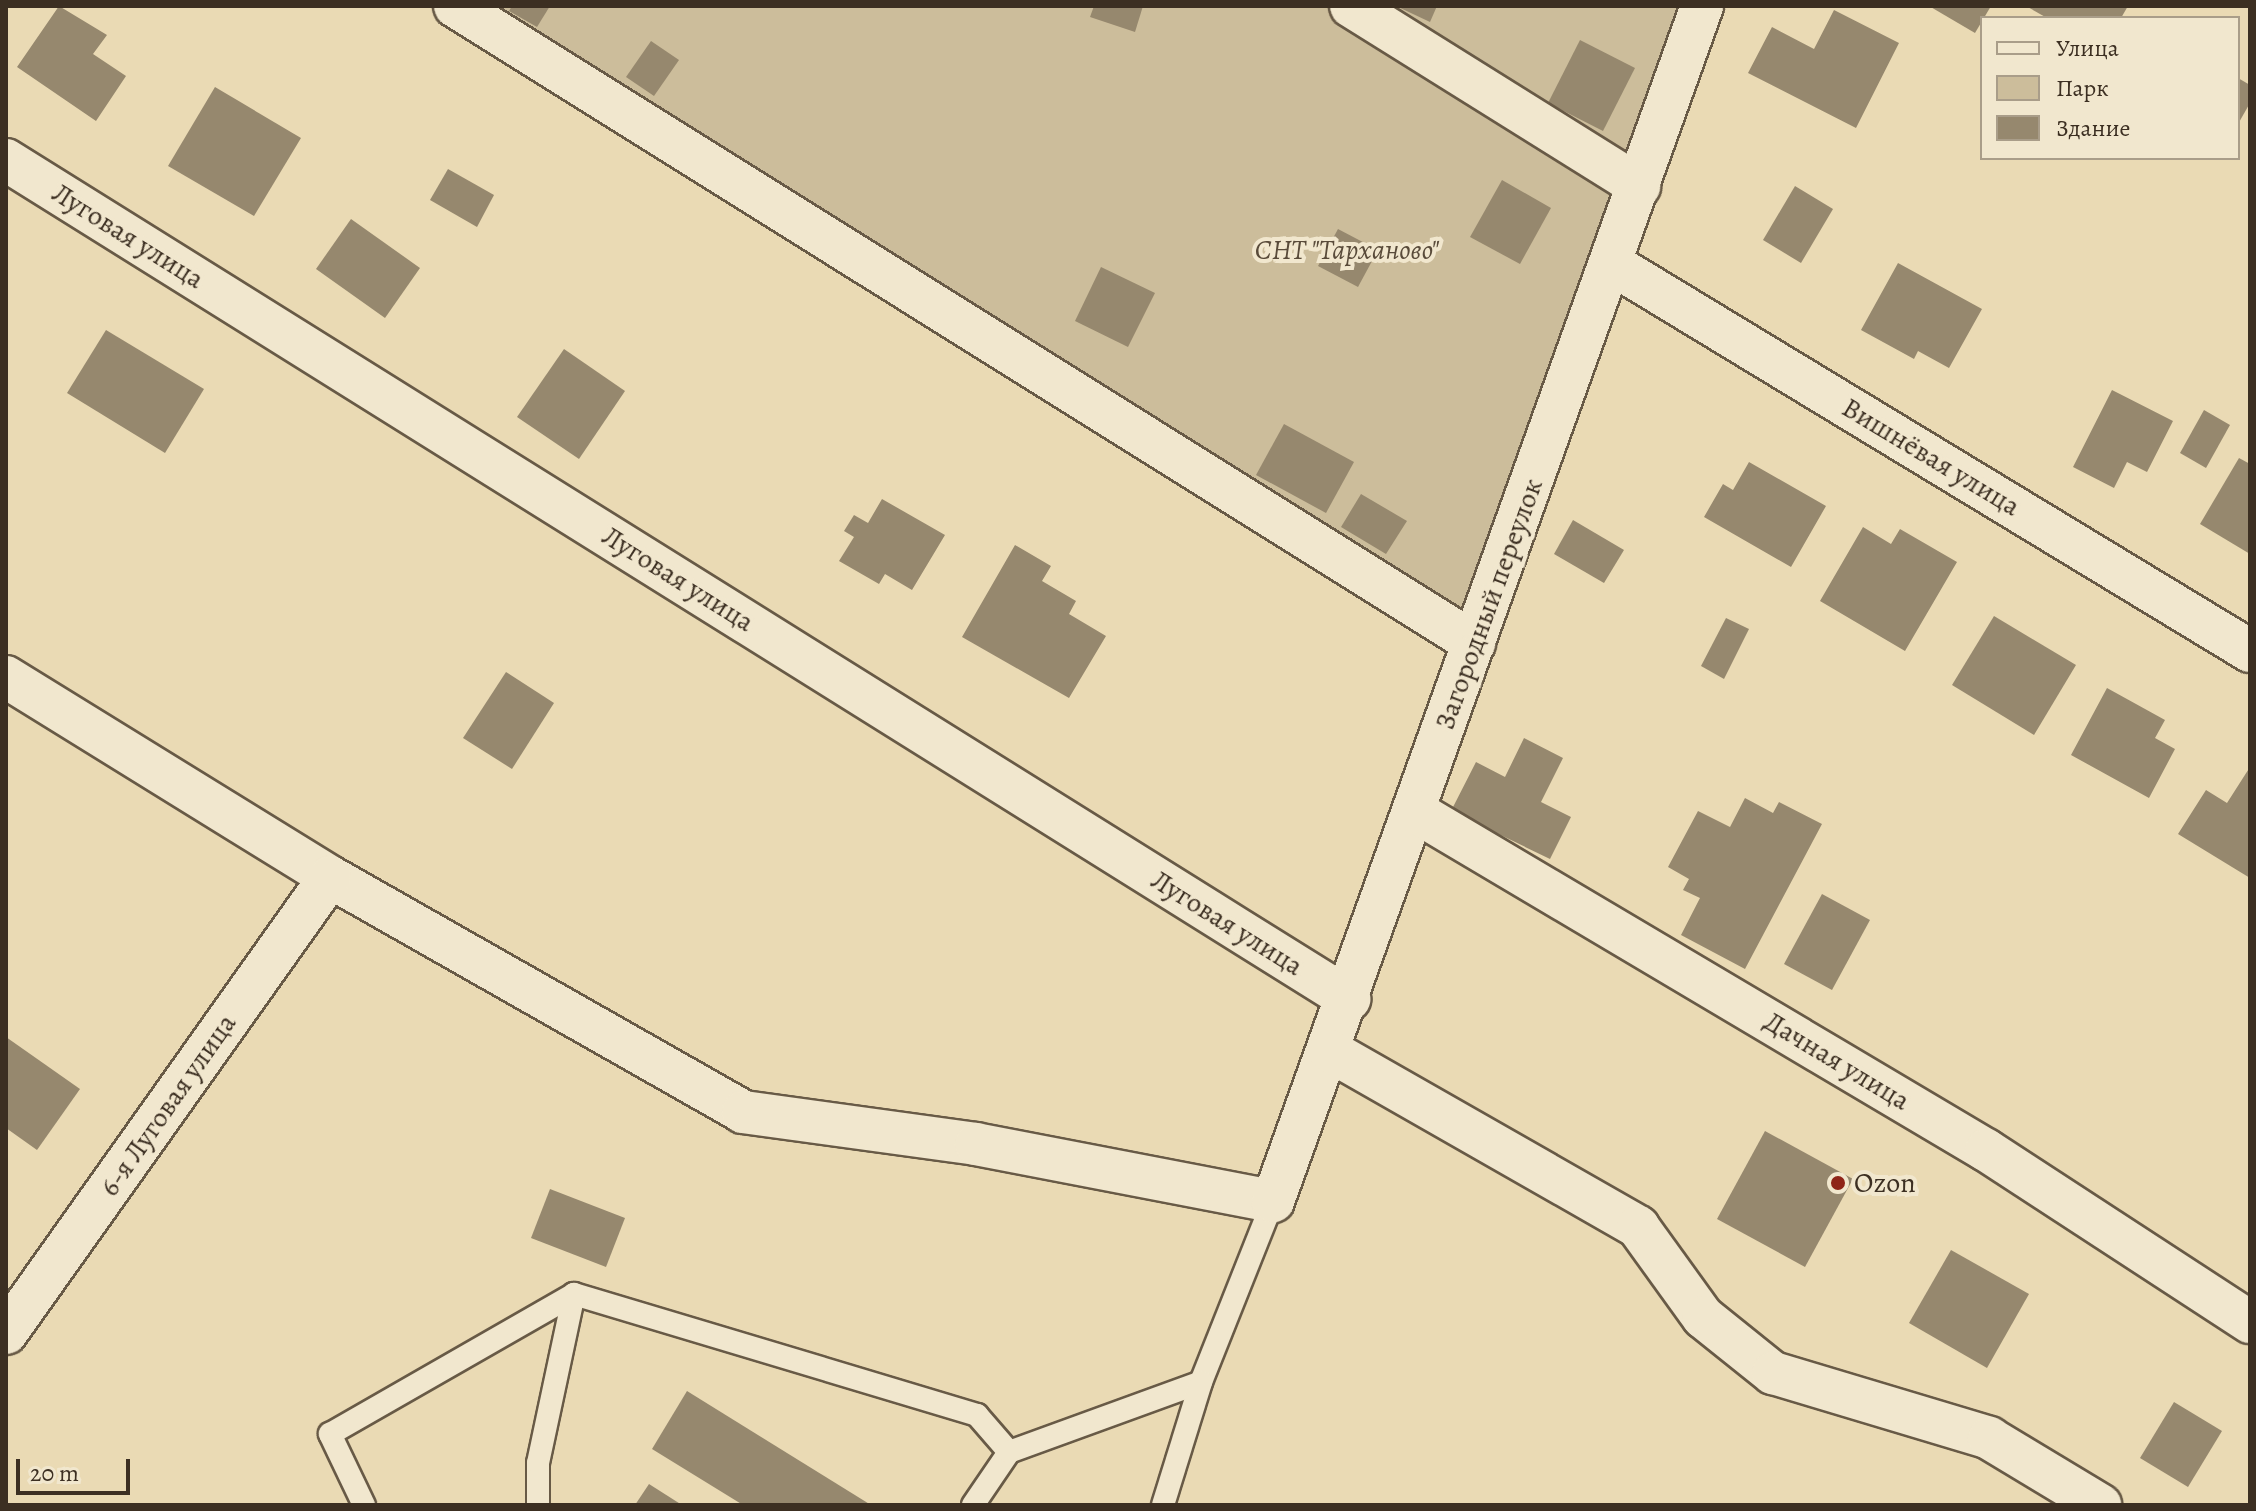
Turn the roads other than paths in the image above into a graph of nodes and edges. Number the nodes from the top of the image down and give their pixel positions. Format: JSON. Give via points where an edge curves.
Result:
{"nodes":[{"id":1,"x":455,"y":6,"type":"edge"},
{"id":2,"x":1351,"y":6,"type":"edge"},
{"id":3,"x":1702,"y":6,"type":"edge"},
{"id":4,"x":6,"y":160,"type":"edge"},
{"id":5,"x":1639,"y":186,"type":"junction"},
{"id":6,"x":1612,"y":264,"type":"junction"},
{"id":7,"x":1474,"y":643,"type":"junction"},
{"id":8,"x":2250,"y":651,"type":"edge"},
{"id":9,"x":6,"y":677,"type":"edge"},
{"id":10,"x":1416,"y":812,"type":"junction"},
{"id":11,"x":330,"y":877,"type":"junction"},
{"id":12,"x":1349,"y":999,"type":"junction"},
{"id":13,"x":1330,"y":1051,"type":"junction"},
{"id":14,"x":1273,"y":1201,"type":"junction"},
{"id":15,"x":574,"y":1294,"type":"junction"},
{"id":16,"x":2250,"y":1322,"type":"edge"},
{"id":17,"x":6,"y":1333,"type":"edge"},
{"id":18,"x":1201,"y":1382,"type":"junction"},
{"id":19,"x":1009,"y":1452,"type":"junction"},
{"id":20,"x":364,"y":1505,"type":"edge"},
{"id":21,"x":538,"y":1505,"type":"edge"},
{"id":22,"x":973,"y":1505,"type":"edge"},
{"id":23,"x":1163,"y":1505,"type":"edge"},
{"id":24,"x":2100,"y":1505,"type":"edge"}],
"edges":[{"from":1,"to":7,"type":"street"},
{"from":2,"to":5,"type":"street"},
{"from":3,"to":5,"type":"street","name":"Загородный переулок"},
{"from":4,"to":12,"type":"street","name":"Луговая улица"},
{"from":5,"to":6,"type":"street","name":"Загородный переулок"},
{"from":6,"to":7,"type":"street","name":"Загородный переулок"},
{"from":6,"to":8,"type":"street","name":"Вишнёвая улица"},
{"from":7,"to":10,"type":"street","name":"Загородный переулок"},
{"from":9,"to":11,"type":"street"},
{"from":10,"to":12,"type":"street","name":"Загородный переулок"},
{"from":10,"to":16,"type":"street","name":"Дачная улица","via":[[1986,1150]]},
{"from":11,"to":14,"type":"street","via":[[743,1112],[976,1144]]},
{"from":11,"to":17,"type":"street","name":"6-я Луговая улица"},
{"from":12,"to":13,"type":"street","name":"Загородный переулок"},
{"from":13,"to":14,"type":"street","name":"Загородный переулок"},
{"from":13,"to":24,"type":"street","via":[[1638,1227],[1703,1317],[1773,1373],[1989,1438]]},
{"from":14,"to":18,"type":"lane"},
{"from":15,"to":19,"type":"lane","via":[[977,1415]]},
{"from":15,"to":20,"type":"lane","via":[[330,1434]]},
{"from":15,"to":21,"type":"lane","via":[[538,1463]]},
{"from":18,"to":19,"type":"lane"},
{"from":18,"to":23,"type":"lane"},
{"from":19,"to":22,"type":"lane"}]}
